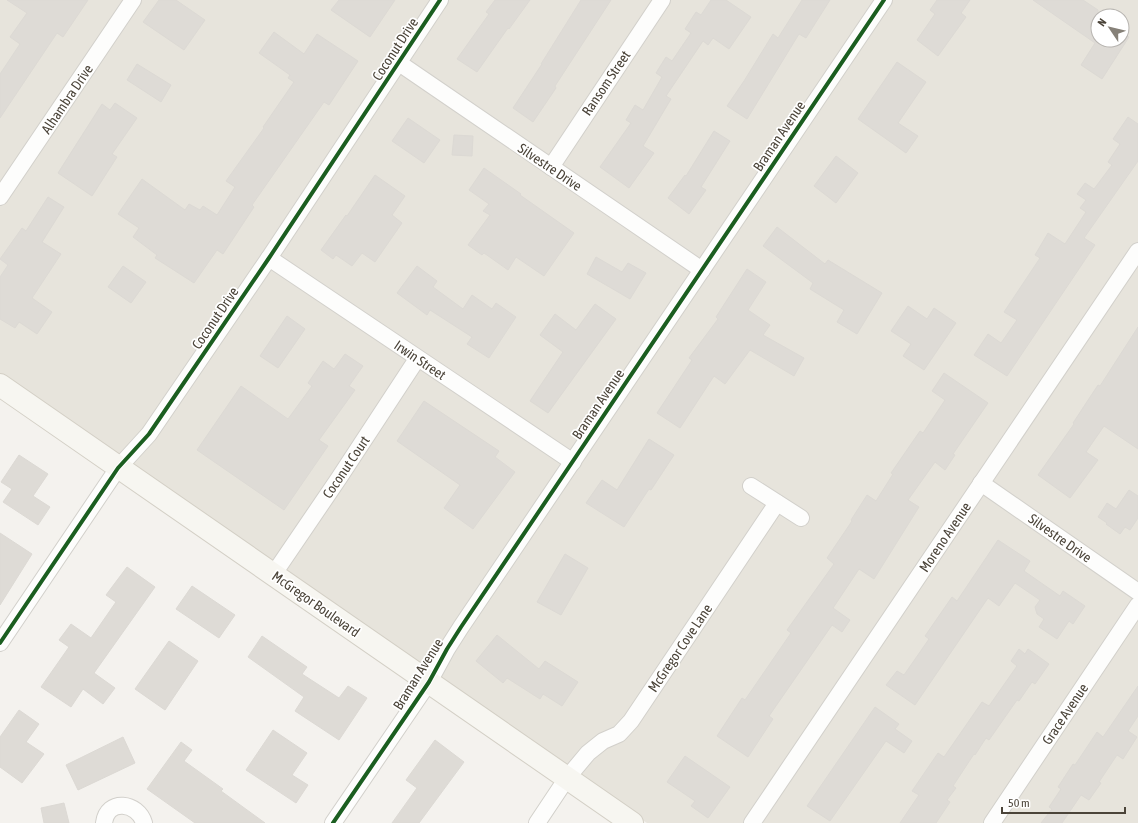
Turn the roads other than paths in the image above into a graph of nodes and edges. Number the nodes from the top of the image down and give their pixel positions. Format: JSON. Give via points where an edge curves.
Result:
{"nodes":[{"id":1,"x":133,"y":0,"type":"edge"},
{"id":2,"x":440,"y":0,"type":"edge"},
{"id":3,"x":662,"y":0,"type":"edge"},
{"id":4,"x":884,"y":0,"type":"edge"},
{"id":5,"x":399,"y":63,"type":"junction"},
{"id":6,"x":551,"y":167,"type":"junction"},
{"id":7,"x":0,"y":197,"type":"edge"},
{"id":8,"x":1138,"y":251,"type":"edge"},
{"id":9,"x":269,"y":258,"type":"junction"},
{"id":10,"x":702,"y":270,"type":"junction"},
{"id":11,"x":417,"y":359,"type":"junction"},
{"id":12,"x":0,"y":385,"type":"edge"},
{"id":13,"x":573,"y":462,"type":"junction"},
{"id":14,"x":118,"y":468,"type":"junction"},
{"id":15,"x":981,"y":483,"type":"junction"},
{"id":16,"x":751,"y":486,"type":"dead end"},
{"id":17,"x":777,"y":503,"type":"junction"},
{"id":18,"x":801,"y":518,"type":"dead end"},
{"id":19,"x":273,"y":575,"type":"junction"},
{"id":20,"x":1138,"y":592,"type":"edge"},
{"id":21,"x":1138,"y":605,"type":"edge"},
{"id":22,"x":0,"y":643,"type":"edge"},
{"id":23,"x":429,"y":682,"type":"junction"},
{"id":24,"x":567,"y":778,"type":"junction"},
{"id":25,"x":104,"y":823,"type":"edge"},
{"id":26,"x":144,"y":823,"type":"edge"},
{"id":27,"x":333,"y":823,"type":"edge"},
{"id":28,"x":537,"y":823,"type":"edge"},
{"id":29,"x":632,"y":823,"type":"edge"},
{"id":30,"x":752,"y":823,"type":"edge"},
{"id":31,"x":992,"y":823,"type":"edge"}],
"edges":[{"from":1,"to":7,"type":"street","name":"Alhambra Drive"},
{"from":2,"to":5,"type":"street","name":"Coconut Drive"},
{"from":3,"to":6,"type":"street","name":"Ransom Street"},
{"from":4,"to":10,"type":"street","name":"Braman Avenue"},
{"from":5,"to":6,"type":"street","name":"Silvestre Drive"},
{"from":5,"to":9,"type":"street","name":"Coconut Drive"},
{"from":6,"to":10,"type":"street","name":"Silvestre Drive"},
{"from":8,"to":15,"type":"street","name":"Moreno Avenue"},
{"from":9,"to":11,"type":"street","name":"Irwin Street"},
{"from":9,"to":14,"type":"street","name":"Coconut Drive","via":[[149,434]]},
{"from":10,"to":13,"type":"street","name":"Braman Avenue"},
{"from":11,"to":13,"type":"street","name":"Irwin Street"},
{"from":11,"to":19,"type":"street","name":"Coconut Court"},
{"from":12,"to":14,"type":"main road","name":"McGregor Boulevard"},
{"from":13,"to":23,"type":"street","name":"Braman Avenue","via":[[447,649]]},
{"from":14,"to":19,"type":"main road","name":"McGregor Boulevard"},
{"from":14,"to":22,"type":"street","name":"Coconut Drive"},
{"from":15,"to":20,"type":"street","name":"Silvestre Drive"},
{"from":15,"to":30,"type":"street","name":"Moreno Avenue"},
{"from":16,"to":17,"type":"street"},
{"from":17,"to":18,"type":"street"},
{"from":17,"to":24,"type":"street","name":"McGregor Cove Lane","via":[[631,721],[619,734],[603,741],[588,753]]},
{"from":19,"to":23,"type":"main road","name":"McGregor Boulevard"},
{"from":21,"to":31,"type":"street","name":"Grace Avenue"},
{"from":23,"to":24,"type":"main road","name":"McGregor Boulevard"},
{"from":23,"to":27,"type":"street","name":"Braman Avenue"},
{"from":24,"to":28,"type":"street","name":"McGregor Cove Lane"},
{"from":24,"to":29,"type":"main road","name":"McGregor Boulevard"},
{"from":25,"to":26,"type":"street","via":[[105,816],[110,810],[120,805],[132,808],[142,816]]}]}
